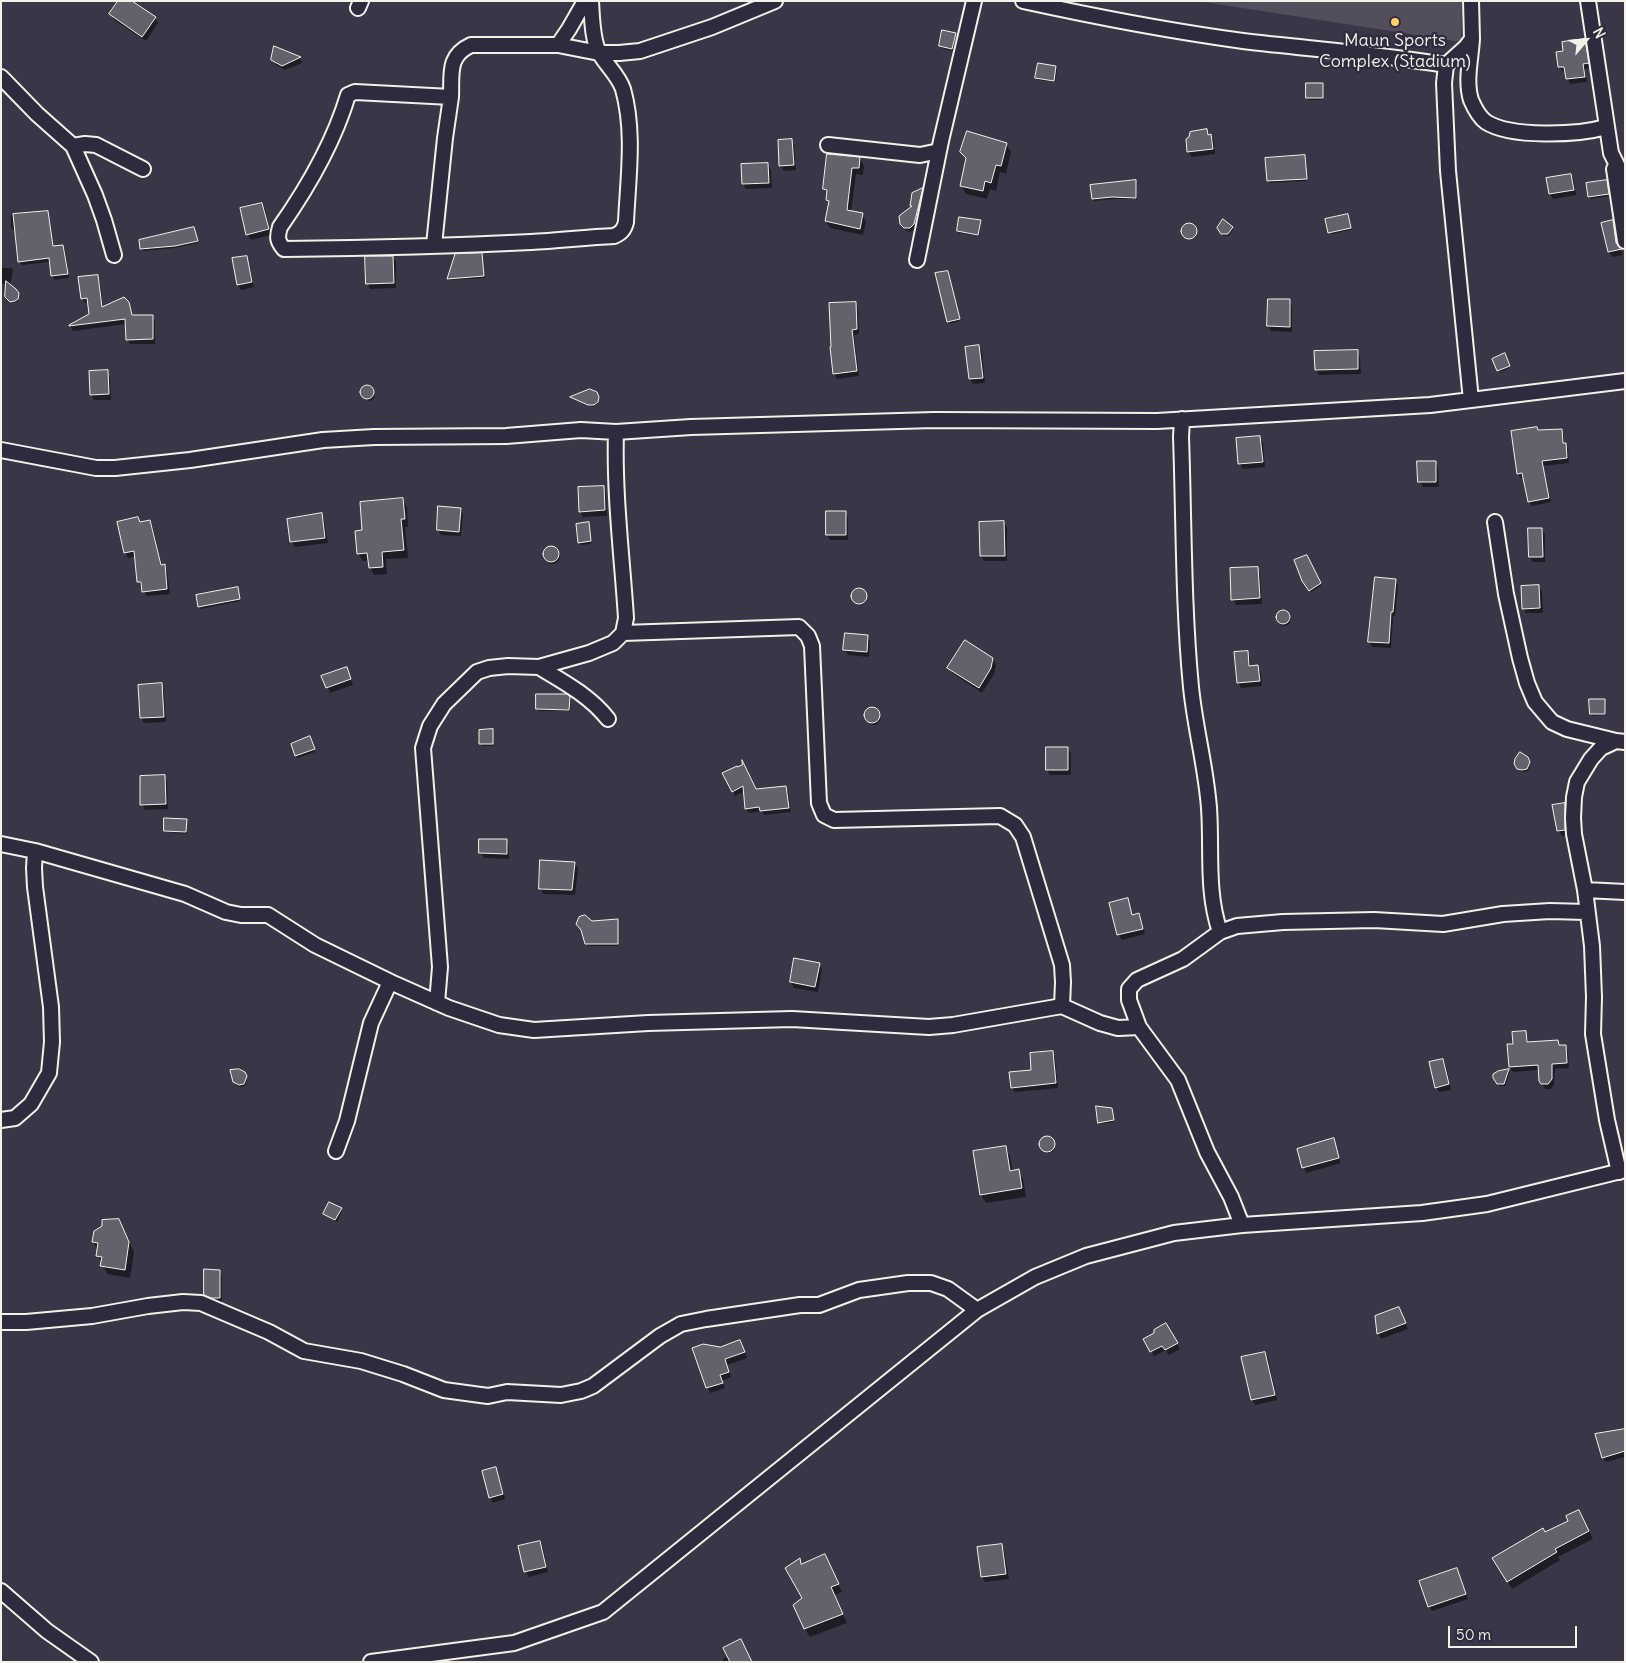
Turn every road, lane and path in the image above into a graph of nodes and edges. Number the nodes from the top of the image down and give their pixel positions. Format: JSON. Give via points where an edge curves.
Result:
{"nodes":[{"id":1,"x":585,"y":1,"type":"edge"},
{"id":2,"x":591,"y":1,"type":"edge"},
{"id":3,"x":775,"y":1,"type":"edge"},
{"id":4,"x":974,"y":1,"type":"edge"},
{"id":5,"x":1024,"y":1,"type":"edge"},
{"id":6,"x":1472,"y":1,"type":"edge"},
{"id":7,"x":1588,"y":1,"type":"edge"},
{"id":8,"x":1472,"y":39,"type":"junction"},
{"id":9,"x":558,"y":45,"type":"junction"},
{"id":10,"x":599,"y":53,"type":"junction"},
{"id":11,"x":1446,"y":65,"type":"junction"},
{"id":12,"x":1,"y":77,"type":"edge"},
{"id":13,"x":451,"y":96,"type":"junction"},
{"id":14,"x":1606,"y":127,"type":"junction"},
{"id":15,"x":828,"y":145,"type":"dead end"},
{"id":16,"x":73,"y":146,"type":"junction"},
{"id":17,"x":939,"y":152,"type":"junction"},
{"id":18,"x":1611,"y":153,"type":"junction"},
{"id":19,"x":143,"y":169,"type":"dead end"},
{"id":20,"x":1625,"y":181,"type":"edge"},
{"id":21,"x":1625,"y":241,"type":"edge"},
{"id":22,"x":434,"y":245,"type":"junction"},
{"id":23,"x":114,"y":255,"type":"dead end"},
{"id":24,"x":917,"y":260,"type":"dead end"},
{"id":25,"x":1625,"y":380,"type":"edge"},
{"id":26,"x":1471,"y":400,"type":"junction"},
{"id":27,"x":1182,"y":419,"type":"junction"},
{"id":28,"x":616,"y":432,"type":"junction"},
{"id":29,"x":1,"y":450,"type":"edge"},
{"id":30,"x":1495,"y":522,"type":"dead end"},
{"id":31,"x":623,"y":633,"type":"junction"},
{"id":32,"x":539,"y":667,"type":"junction"},
{"id":33,"x":608,"y":719,"type":"dead end"},
{"id":34,"x":1621,"y":742,"type":"edge"},
{"id":35,"x":1,"y":844,"type":"edge"},
{"id":36,"x":35,"y":851,"type":"junction"},
{"id":37,"x":1585,"y":890,"type":"junction"},
{"id":38,"x":1625,"y":892,"type":"edge"},
{"id":39,"x":1586,"y":912,"type":"junction"},
{"id":40,"x":1220,"y":932,"type":"junction"},
{"id":41,"x":390,"y":982,"type":"junction"},
{"id":42,"x":437,"y":1003,"type":"junction"},
{"id":43,"x":1062,"y":1006,"type":"junction"},
{"id":44,"x":1139,"y":1026,"type":"junction"},
{"id":45,"x":1,"y":1120,"type":"edge"},
{"id":46,"x":336,"y":1151,"type":"dead end"},
{"id":47,"x":1622,"y":1171,"type":"edge"},
{"id":48,"x":1242,"y":1225,"type":"junction"},
{"id":49,"x":977,"y":1310,"type":"junction"},
{"id":50,"x":1,"y":1322,"type":"edge"},
{"id":51,"x":1,"y":1591,"type":"edge"},
{"id":52,"x":91,"y":1662,"type":"edge"},
{"id":53,"x":371,"y":1662,"type":"edge"}],
"edges":[{"from":1,"to":9,"type":"street"},
{"from":2,"to":10,"type":"street"},
{"from":3,"to":10,"type":"street","via":[[645,50]]},
{"from":4,"to":17,"type":"street"},
{"from":5,"to":11,"type":"street","via":[[1244,41]]},
{"from":6,"to":8,"type":"street"},
{"from":7,"to":14,"type":"street"},
{"from":8,"to":11,"type":"street"},
{"from":8,"to":14,"type":"street","via":[[1468,89],[1474,107],[1484,121],[1507,130],[1539,133],[1592,131]]},
{"from":9,"to":10,"type":"street"},
{"from":9,"to":13,"type":"street","via":[[470,46],[460,50],[454,59]]},
{"from":10,"to":22,"type":"street","via":[[622,87],[628,122],[630,146],[624,229],[614,236]]},
{"from":11,"to":26,"type":"street","via":[[1447,164]]},
{"from":12,"to":16,"type":"street"},
{"from":13,"to":22,"type":"street"},
{"from":13,"to":22,"type":"street","via":[[355,92],[348,95],[315,172],[277,236],[284,249]]},
{"from":14,"to":18,"type":"street"},
{"from":15,"to":17,"type":"street","via":[[920,155]]},
{"from":16,"to":19,"type":"street","via":[[96,145]]},
{"from":16,"to":23,"type":"street","via":[[95,195]]},
{"from":17,"to":24,"type":"street"},
{"from":18,"to":20,"type":"street"},
{"from":18,"to":21,"type":"street"},
{"from":25,"to":26,"type":"street"},
{"from":26,"to":27,"type":"street"},
{"from":27,"to":28,"type":"street","via":[[934,420]]},
{"from":27,"to":40,"type":"street","via":[[1191,689],[1209,807],[1213,912]]},
{"from":28,"to":29,"type":"street","via":[[581,430],[506,436],[323,440],[115,468],[96,468]]},
{"from":28,"to":31,"type":"street","via":[[617,512],[626,618]]},
{"from":30,"to":34,"type":"street","via":[[1520,658],[1535,702],[1552,722],[1567,729]]},
{"from":31,"to":32,"type":"street","via":[[613,643],[589,653]]},
{"from":31,"to":43,"type":"street","via":[[799,628],[808,636],[812,646],[819,803],[824,815],[834,820],[1000,816],[1015,825],[1023,837],[1060,958]]},
{"from":32,"to":33,"type":"street","via":[[567,683],[597,706]]},
{"from":32,"to":42,"type":"street","via":[[508,666],[477,672],[444,704],[430,726],[423,748],[440,967]]},
{"from":34,"to":37,"type":"street","via":[[1601,748],[1577,782],[1574,834]]},
{"from":35,"to":36,"type":"street"},
{"from":36,"to":41,"type":"street","via":[[186,894],[226,912],[268,915],[315,945]]},
{"from":36,"to":45,"type":"street","via":[[36,896],[51,1006],[49,1073],[30,1104],[15,1118]]},
{"from":37,"to":38,"type":"street"},
{"from":37,"to":39,"type":"street"},
{"from":39,"to":40,"type":"street","via":[[1503,914],[1443,924],[1374,920],[1283,922],[1237,926]]},
{"from":39,"to":47,"type":"street","via":[[1592,954],[1594,1034],[1607,1120]]},
{"from":40,"to":44,"type":"street","via":[[1183,959],[1137,980],[1129,989],[1129,1000]]},
{"from":41,"to":42,"type":"street"},
{"from":41,"to":46,"type":"street","via":[[372,1023]]},
{"from":42,"to":43,"type":"street","via":[[500,1025],[534,1030],[792,1019],[929,1027]]},
{"from":43,"to":44,"type":"street","via":[[1118,1028]]},
{"from":44,"to":48,"type":"street","via":[[1178,1080]]},
{"from":47,"to":48,"type":"street","via":[[1486,1204],[1422,1213]]},
{"from":48,"to":49,"type":"street","via":[[1174,1232],[1086,1256],[1035,1277]]},
{"from":49,"to":50,"type":"street","via":[[948,1289],[931,1283],[859,1290],[819,1305],[772,1308],[681,1324],[592,1386],[581,1390],[561,1395],[507,1392],[488,1396],[444,1390],[361,1361],[304,1351],[201,1303],[183,1302],[92,1316]]},
{"from":49,"to":53,"type":"street","via":[[603,1612],[514,1643]]},
{"from":51,"to":52,"type":"street","via":[[47,1631]]}]}
